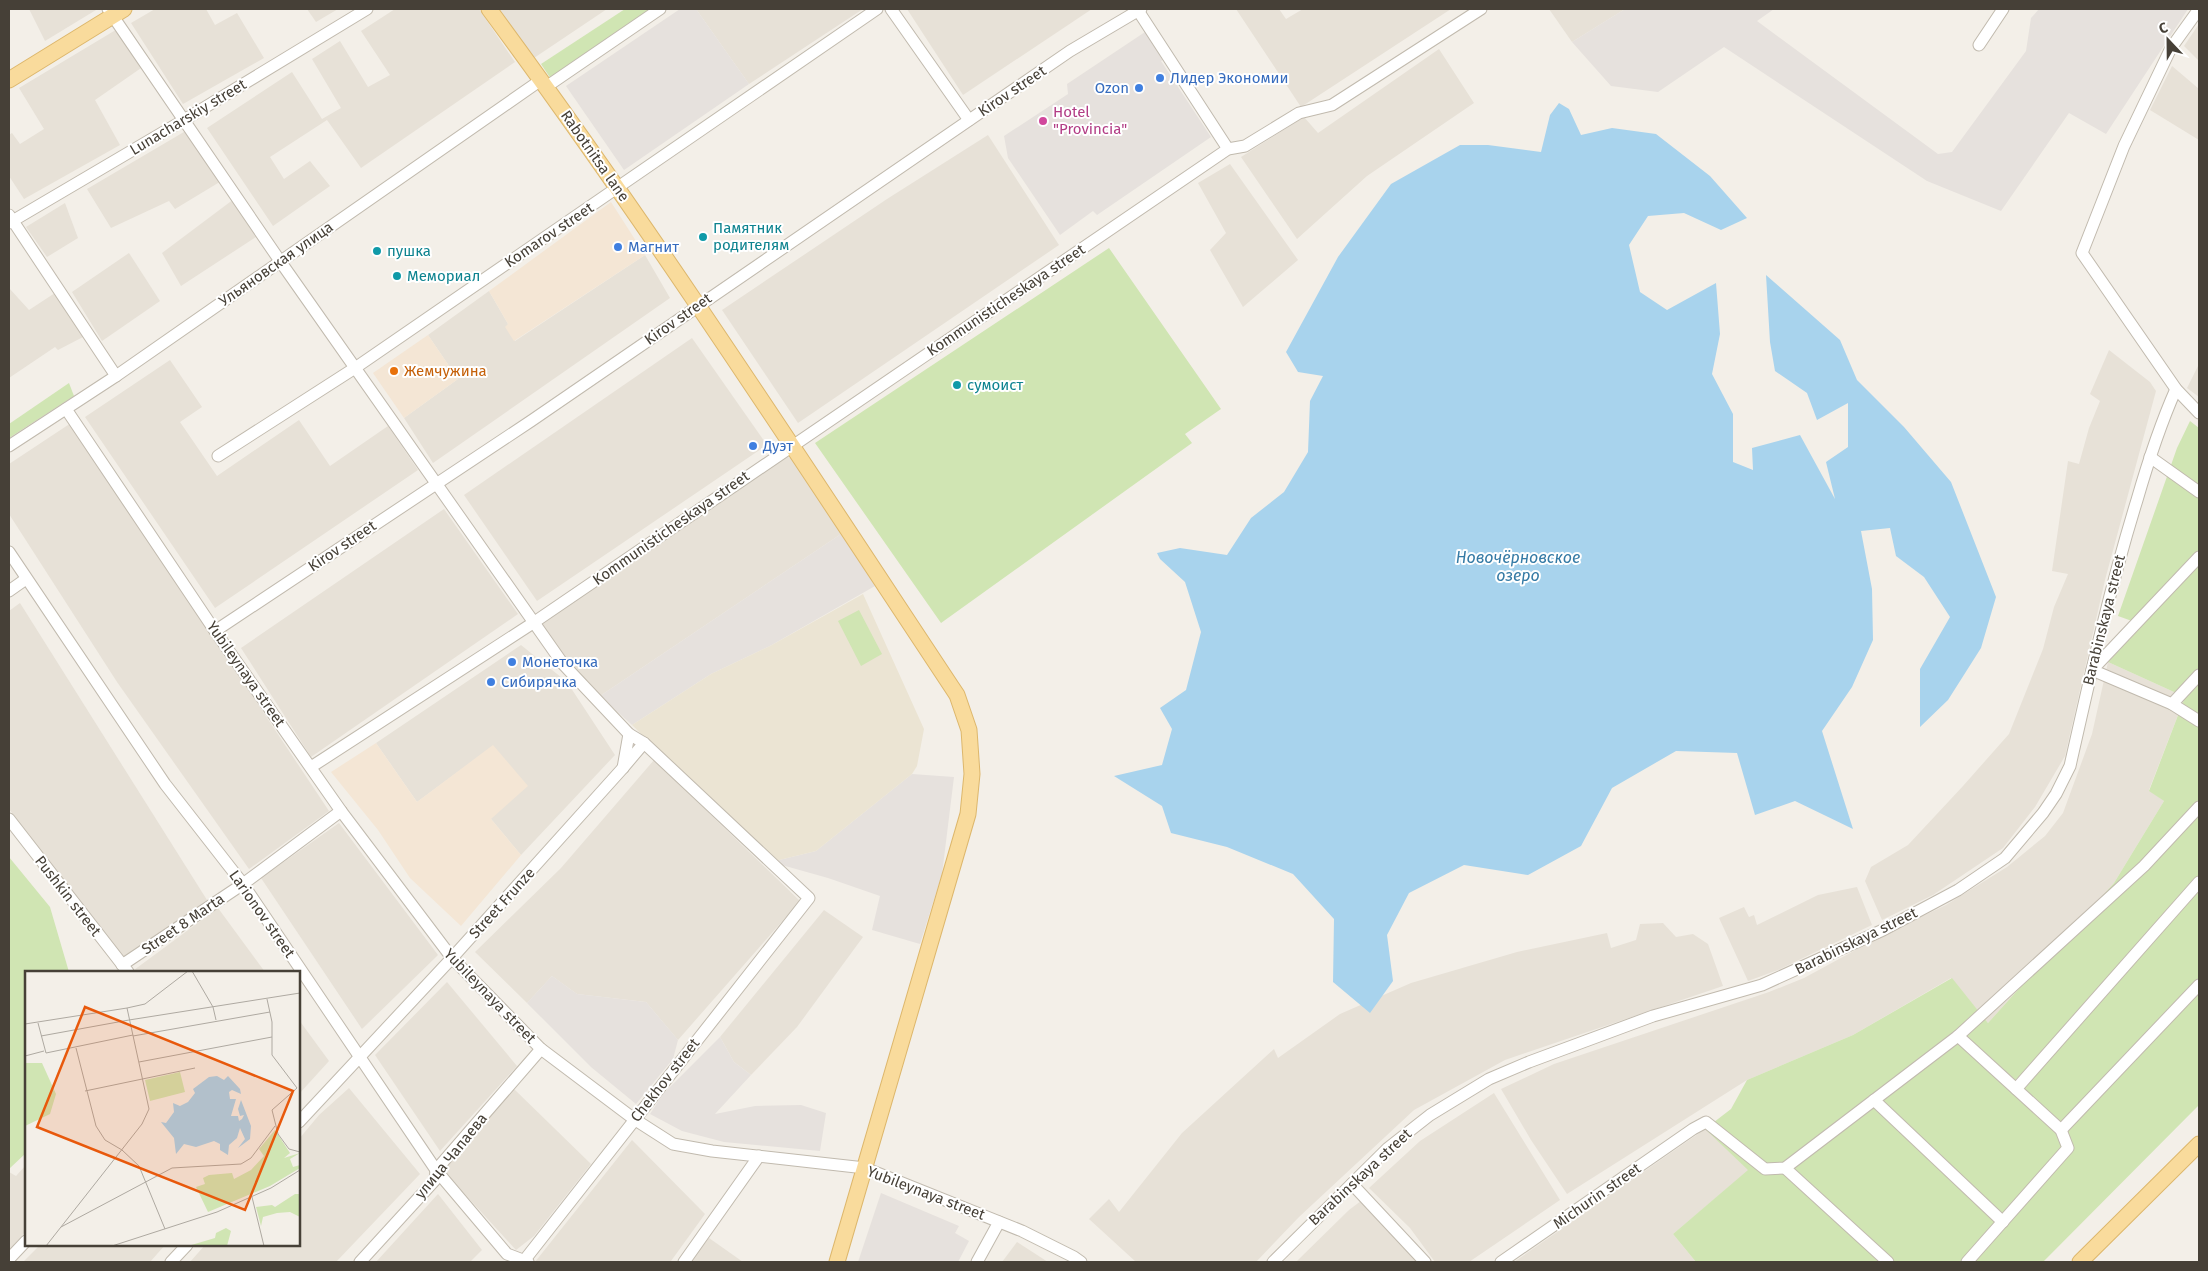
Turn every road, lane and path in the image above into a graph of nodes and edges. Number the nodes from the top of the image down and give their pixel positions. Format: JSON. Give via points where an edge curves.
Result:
{"nodes":[{"id":1,"x":367,"y":9,"type":"edge"},
{"id":2,"x":489,"y":9,"type":"edge"},
{"id":3,"x":660,"y":9,"type":"edge"},
{"id":4,"x":877,"y":9,"type":"edge"},
{"id":5,"x":891,"y":9,"type":"edge"},
{"id":6,"x":1139,"y":9,"type":"edge"},
{"id":7,"x":1481,"y":9,"type":"edge"},
{"id":8,"x":2003,"y":9,"type":"edge"},
{"id":9,"x":2199,"y":9,"type":"edge"},
{"id":10,"x":115,"y":11,"type":"edge"},
{"id":11,"x":1979,"y":45,"type":"dead end"},
{"id":12,"x":9,"y":80,"type":"edge"},
{"id":13,"x":544,"y":84,"type":"junction"},
{"id":14,"x":184,"y":120,"type":"junction"},
{"id":15,"x":969,"y":120,"type":"junction"},
{"id":16,"x":1228,"y":149,"type":"junction"},
{"id":17,"x":618,"y":188,"type":"junction"},
{"id":18,"x":10,"y":220,"type":"edge"},
{"id":19,"x":280,"y":261,"type":"junction"},
{"id":20,"x":698,"y":306,"type":"junction"},
{"id":21,"x":355,"y":368,"type":"junction"},
{"id":22,"x":116,"y":376,"type":"junction"},
{"id":23,"x":2176,"y":389,"type":"junction"},
{"id":24,"x":66,"y":409,"type":"junction"},
{"id":25,"x":2199,"y":413,"type":"edge"},
{"id":26,"x":792,"y":445,"type":"junction"},
{"id":27,"x":9,"y":446,"type":"edge"},
{"id":28,"x":218,"y":456,"type":"dead end"},
{"id":29,"x":2150,"y":457,"type":"junction"},
{"id":30,"x":437,"y":484,"type":"junction"},
{"id":31,"x":2199,"y":492,"type":"edge"},
{"id":32,"x":9,"y":552,"type":"edge"},
{"id":33,"x":2199,"y":557,"type":"edge"},
{"id":34,"x":26,"y":579,"type":"junction"},
{"id":35,"x":9,"y":591,"type":"edge"},
{"id":36,"x":533,"y":623,"type":"junction"},
{"id":37,"x":215,"y":631,"type":"junction"},
{"id":38,"x":2092,"y":670,"type":"junction"},
{"id":39,"x":2199,"y":676,"type":"edge"},
{"id":40,"x":2172,"y":704,"type":"junction"},
{"id":41,"x":2199,"y":721,"type":"edge"},
{"id":42,"x":629,"y":734,"type":"junction"},
{"id":43,"x":644,"y":743,"type":"junction"},
{"id":44,"x":311,"y":767,"type":"junction"},
{"id":45,"x":622,"y":770,"type":"junction"},
{"id":46,"x":2199,"y":807,"type":"edge"},
{"id":47,"x":341,"y":811,"type":"junction"},
{"id":48,"x":9,"y":819,"type":"edge"},
{"id":49,"x":2199,"y":882,"type":"edge"},
{"id":50,"x":243,"y":884,"type":"junction"},
{"id":51,"x":452,"y":958,"type":"junction"},
{"id":52,"x":125,"y":968,"type":"edge"},
{"id":53,"x":2199,"y":985,"type":"edge"},
{"id":54,"x":1958,"y":1036,"type":"junction"},
{"id":55,"x":541,"y":1049,"type":"junction"},
{"id":56,"x":359,"y":1056,"type":"junction"},
{"id":57,"x":2016,"y":1089,"type":"junction"},
{"id":58,"x":1874,"y":1100,"type":"junction"},
{"id":59,"x":634,"y":1119,"type":"junction"},
{"id":60,"x":300,"y":1121,"type":"edge"},
{"id":61,"x":2062,"y":1130,"type":"junction"},
{"id":62,"x":2199,"y":1144,"type":"edge"},
{"id":63,"x":759,"y":1156,"type":"junction"},
{"id":64,"x":865,"y":1168,"type":"junction"},
{"id":65,"x":1785,"y":1168,"type":"junction"},
{"id":66,"x":436,"y":1170,"type":"junction"},
{"id":67,"x":1352,"y":1184,"type":"junction"},
{"id":68,"x":1000,"y":1222,"type":"junction"},
{"id":69,"x":2003,"y":1222,"type":"junction"},
{"id":70,"x":25,"y":1242,"type":"edge"},
{"id":71,"x":186,"y":1246,"type":"edge"},
{"id":72,"x":9,"y":1259,"type":"edge"},
{"id":73,"x":525,"y":1261,"type":"edge"},
{"id":74,"x":171,"y":1262,"type":"edge"},
{"id":75,"x":360,"y":1262,"type":"edge"},
{"id":76,"x":684,"y":1262,"type":"edge"},
{"id":77,"x":837,"y":1262,"type":"edge"},
{"id":78,"x":977,"y":1262,"type":"edge"},
{"id":79,"x":1081,"y":1262,"type":"edge"},
{"id":80,"x":1273,"y":1262,"type":"edge"},
{"id":81,"x":1425,"y":1262,"type":"edge"},
{"id":82,"x":1501,"y":1262,"type":"edge"},
{"id":83,"x":1888,"y":1262,"type":"edge"},
{"id":84,"x":1967,"y":1262,"type":"edge"},
{"id":85,"x":2080,"y":1262,"type":"edge"}],
"edges":[{"from":1,"to":14,"type":"street","name":"Lunacharskiy street"},
{"from":2,"to":13,"type":"main road","name":"Rabotnitsa lane"},
{"from":3,"to":13,"type":"street","name":"Ульяновская улица"},
{"from":4,"to":17,"type":"street","name":"Komarov street"},
{"from":5,"to":15,"type":"street"},
{"from":6,"to":15,"type":"street","name":"Kirov street","via":[[1070,51]]},
{"from":6,"to":16,"type":"street"},
{"from":7,"to":16,"type":"street","name":"Kommunisticheskaya street","via":[[1332,105],[1299,113],[1245,146]]},
{"from":8,"to":11,"type":"street"},
{"from":9,"to":23,"type":"street","via":[[2171,48],[2145,101],[2082,253]]},
{"from":10,"to":12,"type":"main road"},
{"from":10,"to":14,"type":"street"},
{"from":13,"to":17,"type":"main road","name":"Rabotnitsa lane"},
{"from":13,"to":19,"type":"street","name":"Ульяновская улица"},
{"from":14,"to":18,"type":"street","name":"Lunacharskiy street"},
{"from":14,"to":19,"type":"street"},
{"from":15,"to":20,"type":"street","name":"Kirov street"},
{"from":16,"to":26,"type":"street","name":"Kommunisticheskaya street"},
{"from":17,"to":20,"type":"main road","name":"Rabotnitsa lane"},
{"from":17,"to":21,"type":"street","name":"Komarov street"},
{"from":18,"to":22,"type":"street"},
{"from":19,"to":21,"type":"street"},
{"from":19,"to":22,"type":"street","name":"Ульяновская улица"},
{"from":20,"to":26,"type":"main road","name":"Rabotnitsa lane"},
{"from":20,"to":30,"type":"street","name":"Kirov street"},
{"from":21,"to":28,"type":"street","name":"Komarov street"},
{"from":21,"to":30,"type":"street"},
{"from":22,"to":24,"type":"street","name":"Ульяновская улица"},
{"from":23,"to":25,"type":"street"},
{"from":23,"to":29,"type":"street","name":"Barabinskaya street"},
{"from":24,"to":27,"type":"street","name":"Ульяновская улица"},
{"from":24,"to":37,"type":"street","name":"Yubileynaya street"},
{"from":26,"to":36,"type":"street","name":"Kommunisticheskaya street"},
{"from":26,"to":64,"type":"main road","name":"Rabotnitsa lane","via":[[957,694],[969,730],[972,774],[968,814]]},
{"from":29,"to":31,"type":"street"},
{"from":29,"to":38,"type":"street","name":"Barabinskaya street","via":[[2120,555]]},
{"from":30,"to":36,"type":"street"},
{"from":30,"to":37,"type":"street","name":"Kirov street"},
{"from":32,"to":34,"type":"street","name":"Larionov street"},
{"from":33,"to":38,"type":"street"},
{"from":34,"to":35,"type":"street"},
{"from":34,"to":50,"type":"street","name":"Larionov street","via":[[165,784]]},
{"from":36,"to":42,"type":"street","via":[[563,664]]},
{"from":36,"to":44,"type":"street","name":"Kommunisticheskaya street"},
{"from":37,"to":44,"type":"street","name":"Yubileynaya street"},
{"from":38,"to":40,"type":"street"},
{"from":38,"to":67,"type":"street","name":"Barabinskaya street","via":[[2070,766],[2056,794],[2005,858],[1981,875],[1883,930],[1762,985],[1653,1016],[1489,1079],[1430,1115],[1388,1148]]},
{"from":39,"to":40,"type":"street"},
{"from":40,"to":41,"type":"street"},
{"from":42,"to":43,"type":"street"},
{"from":42,"to":45,"type":"street"},
{"from":43,"to":45,"type":"street","name":"Street Frunze"},
{"from":43,"to":59,"type":"street","name":"Chekhov street","via":[[809,898]]},
{"from":44,"to":47,"type":"street","name":"Yubileynaya street"},
{"from":45,"to":51,"type":"street","name":"Street Frunze"},
{"from":46,"to":54,"type":"street","via":[[2144,866]]},
{"from":47,"to":50,"type":"street","name":"Street 8 Marta"},
{"from":47,"to":51,"type":"street","name":"Yubileynaya street"},
{"from":48,"to":52,"type":"street","name":"Pushkin street"},
{"from":49,"to":57,"type":"street"},
{"from":50,"to":52,"type":"street","name":"Street 8 Marta"},
{"from":50,"to":56,"type":"street","name":"Larionov street"},
{"from":51,"to":55,"type":"street","name":"Yubileynaya street"},
{"from":51,"to":56,"type":"street","name":"Street Frunze"},
{"from":53,"to":61,"type":"street"},
{"from":54,"to":57,"type":"street"},
{"from":54,"to":58,"type":"street"},
{"from":55,"to":59,"type":"street","name":"Yubileynaya street"},
{"from":55,"to":66,"type":"street","name":"улица Чапаева"},
{"from":56,"to":60,"type":"street","name":"Street Frunze"},
{"from":56,"to":66,"type":"street","name":"Larionov street"},
{"from":57,"to":61,"type":"street"},
{"from":58,"to":65,"type":"street"},
{"from":58,"to":69,"type":"street"},
{"from":59,"to":63,"type":"street","name":"Yubileynaya street","via":[[673,1144]]},
{"from":59,"to":73,"type":"street","name":"Chekhov street"},
{"from":61,"to":69,"type":"street","via":[[2068,1148]]},
{"from":62,"to":85,"type":"main road"},
{"from":63,"to":64,"type":"street","name":"Yubileynaya street"},
{"from":63,"to":76,"type":"street"},
{"from":64,"to":68,"type":"street","name":"Yubileynaya street"},
{"from":64,"to":77,"type":"main road","name":"Rabotnitsa lane"},
{"from":65,"to":82,"type":"street","name":"Michurin street","via":[[1765,1169],[1706,1122]]},
{"from":65,"to":83,"type":"street"},
{"from":66,"to":73,"type":"street","name":"Larionov street","via":[[507,1254]]},
{"from":66,"to":75,"type":"street","name":"улица Чапаева","via":[[435,1180]]},
{"from":67,"to":80,"type":"street","name":"Barabinskaya street"},
{"from":67,"to":81,"type":"street"},
{"from":68,"to":78,"type":"street"},
{"from":68,"to":79,"type":"street","name":"Yubileynaya street"},
{"from":69,"to":84,"type":"street"},
{"from":70,"to":72,"type":"street"},
{"from":71,"to":74,"type":"street"}]}
